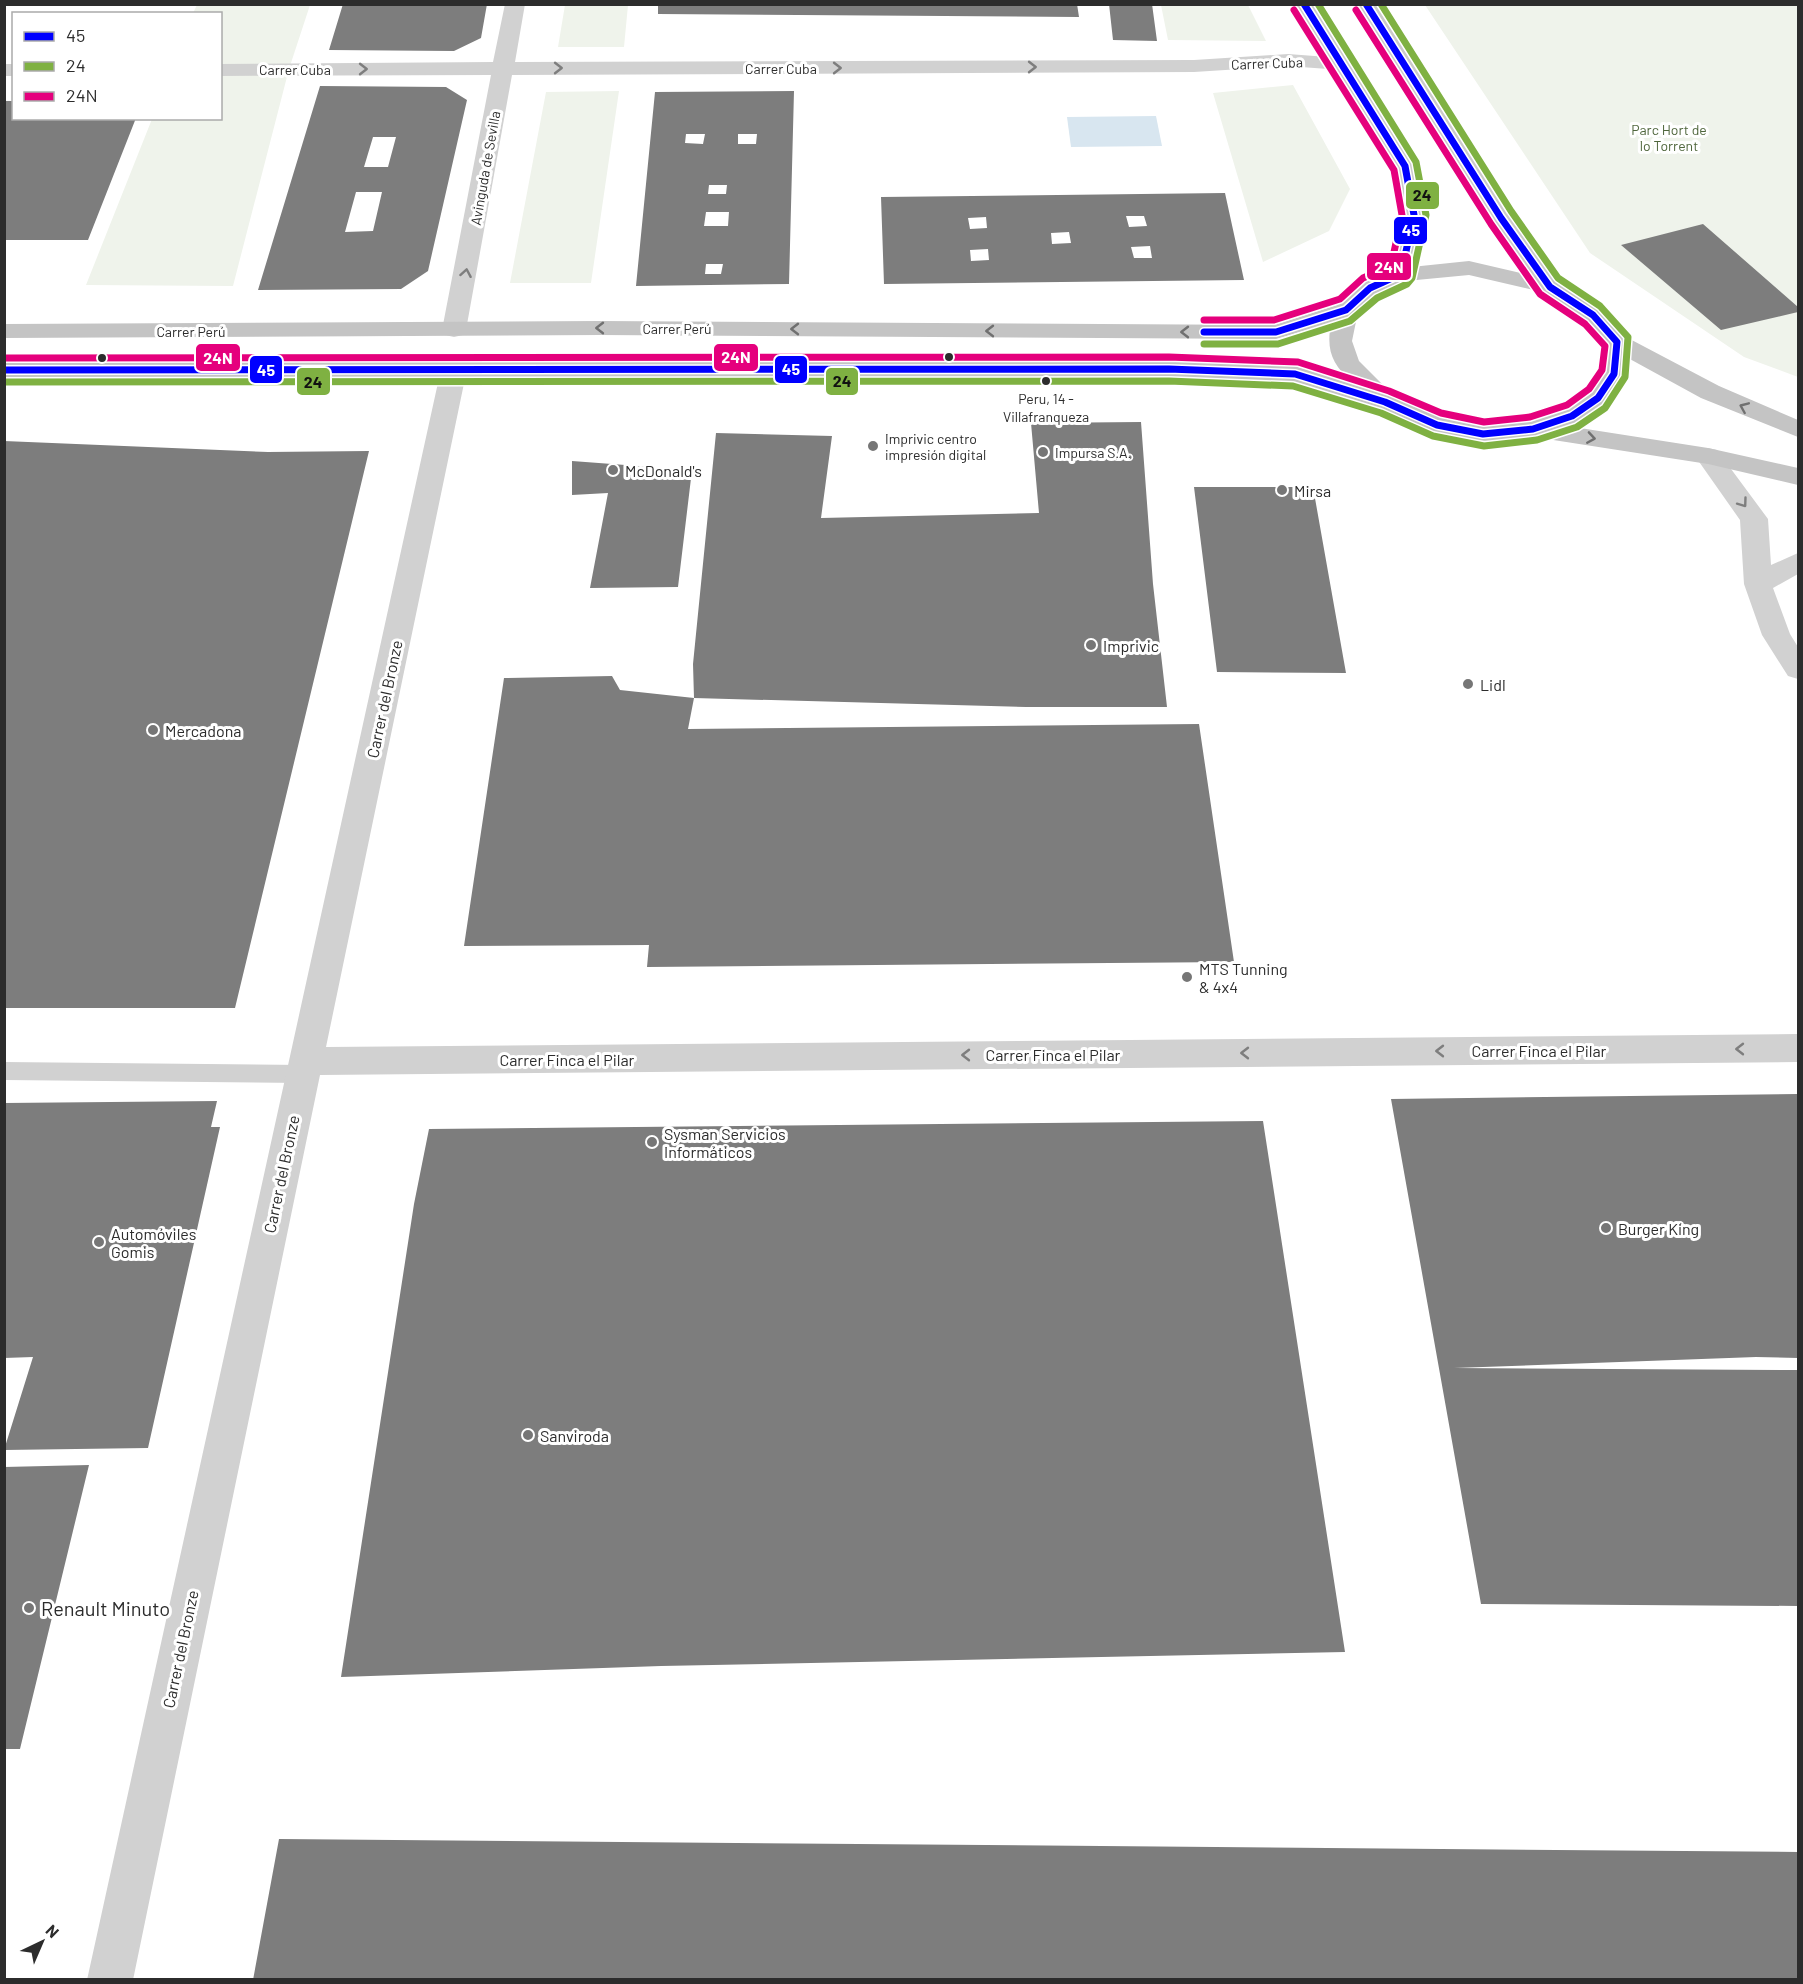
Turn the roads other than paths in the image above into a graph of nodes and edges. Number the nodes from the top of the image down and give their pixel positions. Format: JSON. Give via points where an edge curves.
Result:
{"nodes":[{"id":1,"x":515,"y":4,"type":"edge"},
{"id":2,"x":1304,"y":4,"type":"edge"},
{"id":3,"x":1366,"y":4,"type":"edge"},
{"id":4,"x":1341,"y":64,"type":"junction"},
{"id":5,"x":503,"y":69,"type":"junction"},
{"id":6,"x":222,"y":70,"type":"edge"},
{"id":7,"x":1401,"y":274,"type":"junction"},
{"id":8,"x":1550,"y":287,"type":"junction"},
{"id":9,"x":1346,"y":310,"type":"junction"},
{"id":10,"x":454,"y":330,"type":"junction"},
{"id":11,"x":4,"y":331,"type":"edge"},
{"id":12,"x":1617,"y":342,"type":"junction"},
{"id":13,"x":454,"y":369,"type":"junction"},
{"id":14,"x":4,"y":370,"type":"edge"},
{"id":15,"x":1385,"y":402,"type":"junction"},
{"id":16,"x":1533,"y":429,"type":"junction"},
{"id":17,"x":1798,"y":429,"type":"edge"},
{"id":18,"x":1708,"y":456,"type":"junction"},
{"id":19,"x":1798,"y":477,"type":"edge"},
{"id":20,"x":1798,"y":562,"type":"edge"},
{"id":21,"x":1758,"y":584,"type":"junction"},
{"id":22,"x":1798,"y":669,"type":"edge"},
{"id":23,"x":1798,"y":1048,"type":"edge"},
{"id":24,"x":305,"y":1068,"type":"junction"},
{"id":25,"x":4,"y":1071,"type":"edge"},
{"id":26,"x":110,"y":1980,"type":"edge"}],
"edges":[{"from":1,"to":5,"type":"street","name":"Avinguda de Sevilla"},
{"from":2,"to":4,"type":"main road"},
{"from":3,"to":8,"type":"main road","via":[[1485,194]]},
{"from":5,"to":4,"type":"street","name":"Carrer Cuba","one_way":true,"via":[[1182,66],[1288,60]]},
{"from":4,"to":7,"type":"main road","via":[[1406,165],[1414,215]]},
{"from":6,"to":5,"type":"street","name":"Carrer Cuba","one_way":true},
{"from":10,"to":5,"type":"street","name":"Avinguda de Sevilla","one_way":true},
{"from":7,"to":8,"type":"main road","via":[[1469,268]]},
{"from":7,"to":9,"type":"main road","via":[[1370,288]]},
{"from":8,"to":12,"type":"main road","via":[[1593,315]]},
{"from":9,"to":10,"type":"main road","name":"Carrer Perú","one_way":true,"via":[[1276,332]]},
{"from":9,"to":15,"type":"main road","via":[[1340,341],[1347,364]]},
{"from":10,"to":11,"type":"main road","name":"Carrer Perú"},
{"from":12,"to":16,"type":"main road","via":[[1614,374],[1598,398],[1572,416]]},
{"from":17,"to":12,"type":"main road","one_way":true,"via":[[1710,392]]},
{"from":13,"to":14,"type":"main road"},
{"from":13,"to":15,"type":"main road","via":[[1169,369],[1295,374]]},
{"from":13,"to":24,"type":"street","name":"Carrer del Bronze"},
{"from":15,"to":16,"type":"main road","via":[[1437,424],[1483,434]]},
{"from":16,"to":18,"type":"main road","one_way":true},
{"from":18,"to":19,"type":"main road"},
{"from":18,"to":21,"type":"street","one_way":true,"via":[[1754,519]]},
{"from":20,"to":21,"type":"street"},
{"from":21,"to":22,"type":"street","via":[[1776,635]]},
{"from":23,"to":24,"type":"street","name":"Carrer Finca el Pilar","one_way":true},
{"from":24,"to":25,"type":"lane"},
{"from":24,"to":26,"type":"street","name":"Carrer del Bronze"}]}
